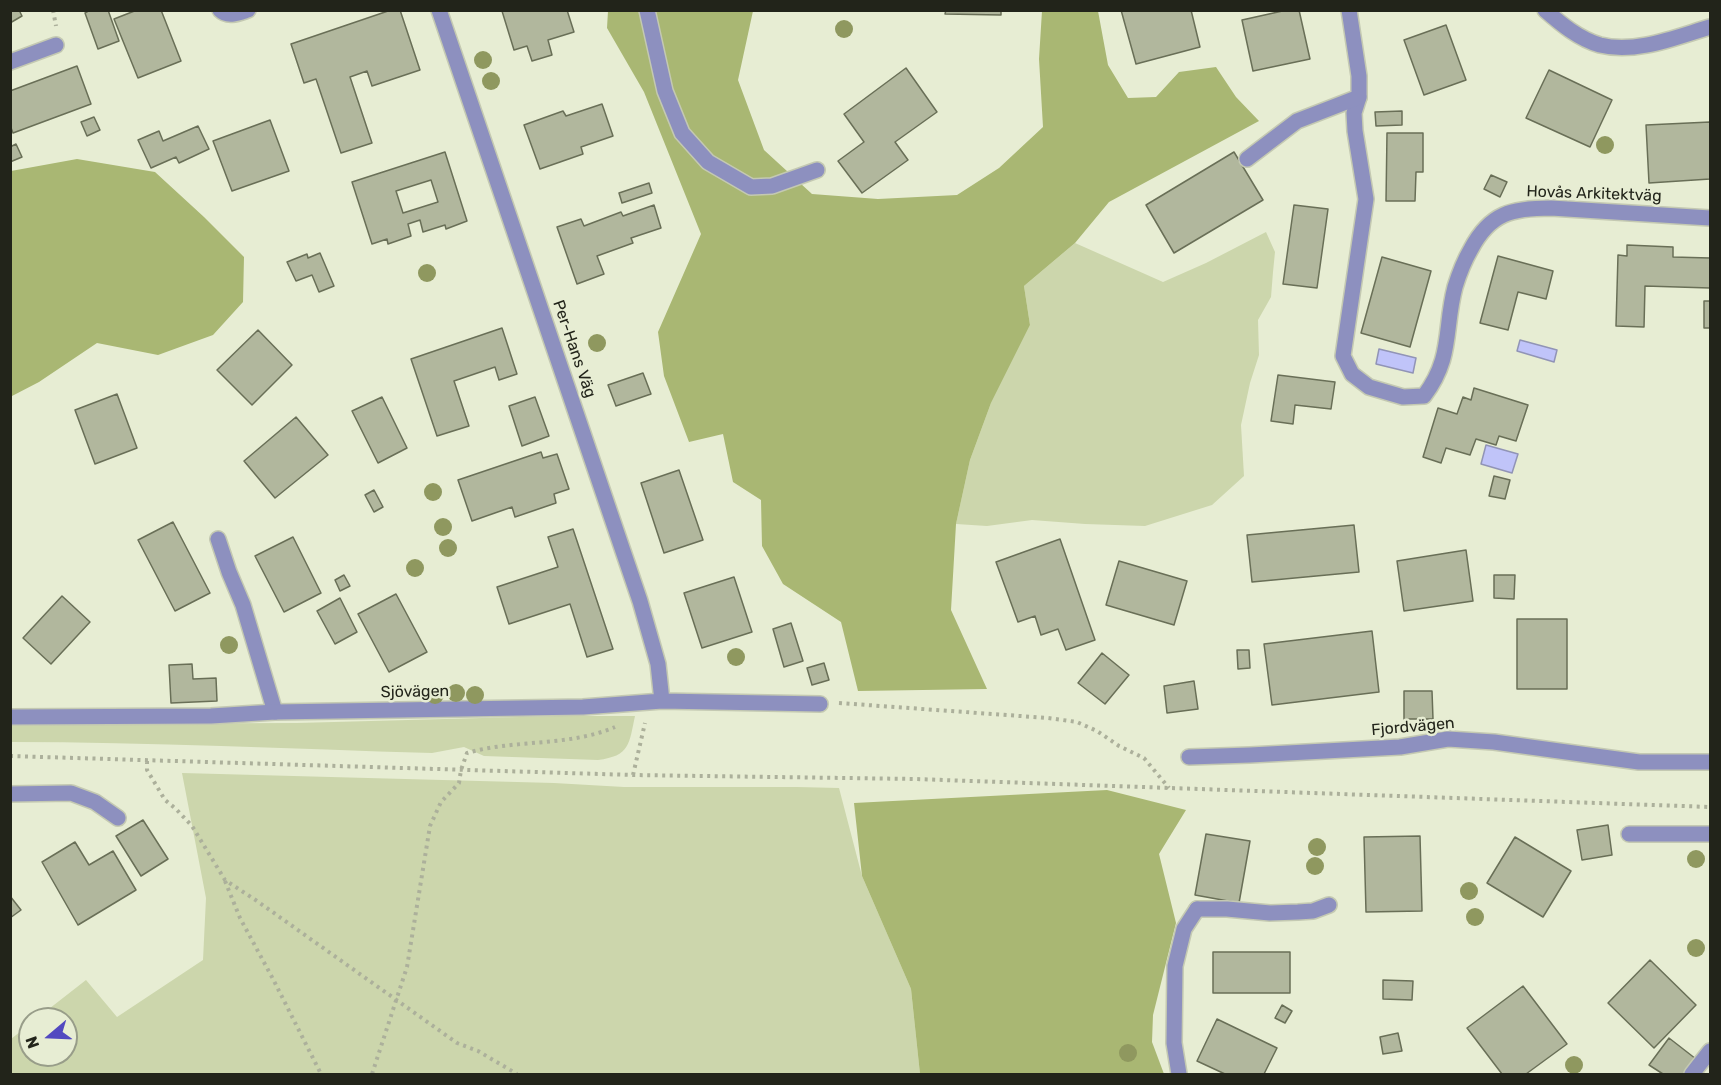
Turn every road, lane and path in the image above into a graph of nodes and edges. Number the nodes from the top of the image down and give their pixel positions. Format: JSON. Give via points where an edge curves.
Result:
{"nodes":[{"id":1,"x":220,"y":10,"type":"edge"},
{"id":2,"x":248,"y":10,"type":"edge"},
{"id":3,"x":439,"y":10,"type":"edge"},
{"id":4,"x":647,"y":10,"type":"edge"},
{"id":5,"x":1349,"y":10,"type":"edge"},
{"id":6,"x":1545,"y":10,"type":"edge"},
{"id":7,"x":1710,"y":27,"type":"edge"},
{"id":8,"x":56,"y":45,"type":"dead end"},
{"id":9,"x":10,"y":62,"type":"edge"},
{"id":10,"x":1359,"y":97,"type":"junction"},
{"id":11,"x":1247,"y":159,"type":"dead end"},
{"id":12,"x":817,"y":170,"type":"dead end"},
{"id":13,"x":1710,"y":218,"type":"edge"},
{"id":14,"x":218,"y":539,"type":"dead end"},
{"id":15,"x":662,"y":701,"type":"junction"},
{"id":16,"x":645,"y":703,"type":"junction"},
{"id":17,"x":820,"y":704,"type":"joint"},
{"id":18,"x":275,"y":712,"type":"junction"},
{"id":19,"x":10,"y":717,"type":"edge"},
{"id":20,"x":617,"y":727,"type":"dead end"},
{"id":21,"x":10,"y":756,"type":"edge"},
{"id":22,"x":1190,"y":757,"type":"dead end"},
{"id":23,"x":147,"y":761,"type":"junction"},
{"id":24,"x":1710,"y":762,"type":"edge"},
{"id":25,"x":461,"y":770,"type":"junction"},
{"id":26,"x":633,"y":775,"type":"junction"},
{"id":27,"x":1169,"y":788,"type":"junction"},
{"id":28,"x":10,"y":794,"type":"edge"},
{"id":29,"x":1710,"y":807,"type":"edge"},
{"id":30,"x":118,"y":818,"type":"dead end"},
{"id":31,"x":1629,"y":834,"type":"dead end"},
{"id":32,"x":1710,"y":834,"type":"edge"},
{"id":33,"x":225,"y":880,"type":"junction"},
{"id":34,"x":1329,"y":905,"type":"dead end"},
{"id":35,"x":396,"y":999,"type":"junction"},
{"id":36,"x":1710,"y":1051,"type":"edge"},
{"id":37,"x":321,"y":1074,"type":"edge"},
{"id":38,"x":372,"y":1074,"type":"edge"},
{"id":39,"x":517,"y":1074,"type":"edge"},
{"id":40,"x":1179,"y":1074,"type":"edge"},
{"id":41,"x":1692,"y":1074,"type":"edge"}],
"edges":[{"from":1,"to":2,"type":"street","via":[[224,14]]},
{"from":3,"to":15,"type":"street","name":"Per-Hans Väg","via":[[640,601],[658,664]]},
{"from":4,"to":12,"type":"street","via":[[665,91],[682,134],[708,162],[750,187],[772,186]]},
{"from":5,"to":10,"type":"street"},
{"from":6,"to":7,"type":"street","via":[[1583,38],[1618,47],[1648,44]]},
{"from":8,"to":9,"type":"street"},
{"from":10,"to":11,"type":"street","via":[[1297,121]]},
{"from":10,"to":13,"type":"street","name":"Hovås Arkitektväg","via":[[1355,131],[1366,199],[1343,356],[1352,374],[1369,387],[1403,398],[1424,396],[1446,353],[1454,289],[1462,265],[1482,230],[1502,214],[1551,208]]},
{"from":14,"to":18,"type":"street","via":[[243,605]]},
{"from":15,"to":16,"type":"street","name":"Sjövägen"},
{"from":15,"to":17,"type":"street","name":"Sjövägen"},
{"from":16,"to":18,"type":"street","name":"Sjövägen"},
{"from":16,"to":26,"type":"path","via":[[645,723]]},
{"from":17,"to":27,"type":"path","via":[[1077,722],[1144,758]]},
{"from":18,"to":19,"type":"street","name":"Sjövägen"},
{"from":20,"to":25,"type":"path","via":[[569,739],[487,747],[467,753]]},
{"from":21,"to":23,"type":"path"},
{"from":22,"to":24,"type":"street","name":"Fjordvägen","via":[[1400,747],[1448,739],[1639,762]]},
{"from":23,"to":25,"type":"path"},
{"from":23,"to":33,"type":"path","via":[[147,770],[165,800],[192,826]]},
{"from":25,"to":26,"type":"path"},
{"from":25,"to":35,"type":"path","via":[[459,783],[441,801],[430,826],[407,967]]},
{"from":26,"to":27,"type":"path","via":[[904,778]]},
{"from":27,"to":29,"type":"path"},
{"from":28,"to":30,"type":"street","via":[[71,793],[95,802]]},
{"from":31,"to":32,"type":"street"},
{"from":33,"to":35,"type":"path"},
{"from":33,"to":37,"type":"path","via":[[240,918]]},
{"from":34,"to":40,"type":"street","via":[[1313,911],[1270,913],[1197,909],[1184,929],[1175,966],[1174,1043]]},
{"from":35,"to":38,"type":"path"},
{"from":35,"to":39,"type":"path","via":[[457,1042]]},
{"from":36,"to":41,"type":"street"}]}
